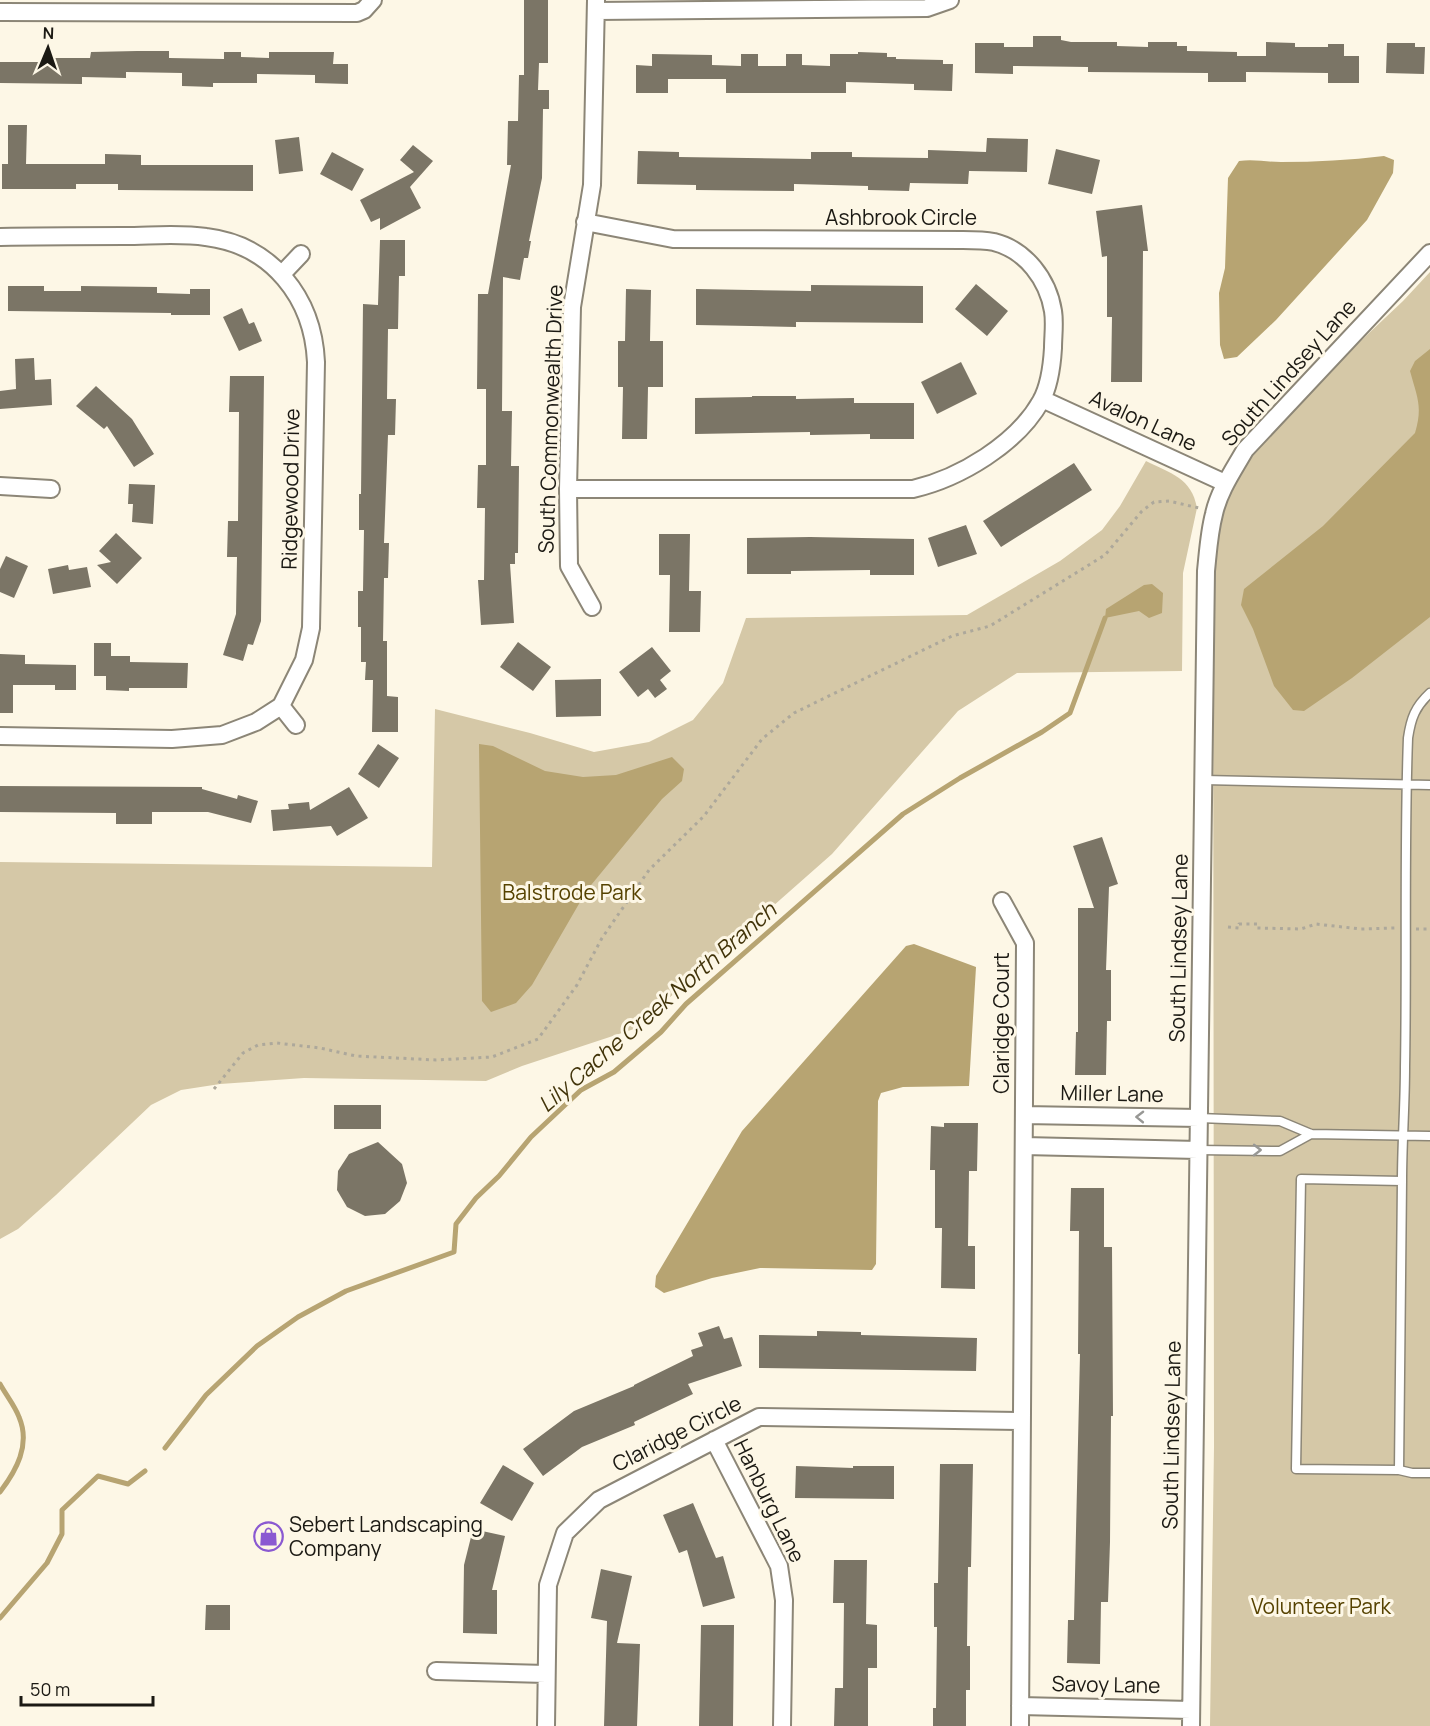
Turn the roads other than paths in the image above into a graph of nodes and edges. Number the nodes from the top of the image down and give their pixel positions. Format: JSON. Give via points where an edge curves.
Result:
{"nodes":[{"id":1,"x":373,"y":0,"type":"edge"},
{"id":2,"x":950,"y":0,"type":"edge"},
{"id":3,"x":798,"y":5,"type":"edge"},
{"id":4,"x":596,"y":6,"type":"edge"},
{"id":5,"x":0,"y":12,"type":"edge"},
{"id":6,"x":585,"y":222,"type":"junction"},
{"id":7,"x":0,"y":237,"type":"edge"},
{"id":8,"x":1430,"y":253,"type":"edge"},
{"id":9,"x":301,"y":254,"type":"dead end"},
{"id":10,"x":282,"y":274,"type":"junction"},
{"id":11,"x":1042,"y":399,"type":"junction"},
{"id":12,"x":1225,"y":483,"type":"junction"},
{"id":13,"x":0,"y":486,"type":"edge"},
{"id":14,"x":51,"y":489,"type":"dead end"},
{"id":15,"x":568,"y":489,"type":"junction"},
{"id":16,"x":592,"y":606,"type":"dead end"},
{"id":17,"x":1430,"y":693,"type":"edge"},
{"id":18,"x":281,"y":706,"type":"junction"},
{"id":19,"x":296,"y":725,"type":"dead end"},
{"id":20,"x":0,"y":736,"type":"edge"},
{"id":21,"x":1204,"y":780,"type":"junction"},
{"id":22,"x":1406,"y":784,"type":"junction"},
{"id":23,"x":1430,"y":785,"type":"edge"},
{"id":24,"x":1002,"y":901,"type":"dead end"},
{"id":25,"x":1024,"y":1115,"type":"junction"},
{"id":26,"x":1199,"y":1118,"type":"junction"},
{"id":27,"x":1311,"y":1134,"type":"junction"},
{"id":28,"x":1402,"y":1136,"type":"junction"},
{"id":29,"x":1430,"y":1136,"type":"edge"},
{"id":30,"x":1024,"y":1146,"type":"junction"},
{"id":31,"x":1198,"y":1150,"type":"junction"},
{"id":32,"x":1402,"y":1181,"type":"junction"},
{"id":33,"x":1021,"y":1421,"type":"junction"},
{"id":34,"x":714,"y":1440,"type":"junction"},
{"id":35,"x":1399,"y":1470,"type":"junction"},
{"id":36,"x":1430,"y":1473,"type":"edge"},
{"id":37,"x":436,"y":1671,"type":"dead end"},
{"id":38,"x":546,"y":1674,"type":"junction"},
{"id":39,"x":1020,"y":1706,"type":"junction"},
{"id":40,"x":1191,"y":1718,"type":"edge"},
{"id":41,"x":546,"y":1726,"type":"edge"},
{"id":42,"x":782,"y":1726,"type":"edge"},
{"id":43,"x":1020,"y":1726,"type":"edge"}],
"edges":[{"from":1,"to":5,"type":"street","via":[[357,13]]},
{"from":2,"to":3,"type":"street","via":[[927,8]]},
{"from":3,"to":4,"type":"street"},
{"from":4,"to":6,"type":"street","name":"South Commonwealth Drive","via":[[592,185]]},
{"from":6,"to":11,"type":"street","name":"Ashbrook Circle","via":[[673,239],[995,242],[1026,260],[1041,278],[1053,312],[1051,366]]},
{"from":6,"to":15,"type":"street","name":"South Commonwealth Drive","via":[[572,307]]},
{"from":7,"to":10,"type":"street","name":"Ridgewood Drive","via":[[204,236],[244,247]]},
{"from":8,"to":12,"type":"street","name":"South Lindsey Lane","via":[[1245,450]]},
{"from":9,"to":10,"type":"street"},
{"from":10,"to":18,"type":"street","name":"Ridgewood Drive","via":[[307,315],[315,362],[311,628],[304,660]]},
{"from":11,"to":12,"type":"street","name":"Avalon Lane"},
{"from":11,"to":15,"type":"street","name":"Ashbrook Circle","via":[[1007,441],[945,479],[913,489]]},
{"from":12,"to":21,"type":"street","name":"South Lindsey Lane","via":[[1214,512],[1206,571]]},
{"from":13,"to":14,"type":"street"},
{"from":15,"to":16,"type":"street","name":"South Commonwealth Drive","via":[[569,566]]},
{"from":17,"to":22,"type":"lane","via":[[1411,718]]},
{"from":18,"to":19,"type":"street"},
{"from":18,"to":20,"type":"street","via":[[256,722],[222,735],[172,740]]},
{"from":21,"to":22,"type":"lane"},
{"from":21,"to":26,"type":"street","name":"South Lindsey Lane"},
{"from":22,"to":23,"type":"lane"},
{"from":22,"to":28,"type":"lane"},
{"from":24,"to":25,"type":"street","name":"Claridge Court","via":[[1025,943]]},
{"from":26,"to":25,"type":"street","name":"Miller Lane","one_way":true},
{"from":25,"to":30,"type":"street"},
{"from":26,"to":27,"type":"lane","via":[[1280,1121]]},
{"from":26,"to":31,"type":"street","name":"South Lindsey Lane"},
{"from":27,"to":28,"type":"lane"},
{"from":31,"to":27,"type":"lane","one_way":true,"via":[[1280,1151]]},
{"from":28,"to":29,"type":"lane"},
{"from":28,"to":32,"type":"lane"},
{"from":30,"to":31,"type":"street"},
{"from":30,"to":33,"type":"street"},
{"from":31,"to":40,"type":"street","name":"South Lindsey Lane"},
{"from":32,"to":35,"type":"lane"},
{"from":32,"to":35,"type":"lane","via":[[1302,1179],[1296,1469]]},
{"from":33,"to":34,"type":"street","name":"Claridge Circle","via":[[759,1417]]},
{"from":33,"to":39,"type":"street"},
{"from":34,"to":38,"type":"street","name":"Claridge Circle","via":[[599,1500],[565,1533],[548,1585]]},
{"from":34,"to":42,"type":"street","name":"Hanburg Lane","via":[[779,1566],[784,1600]]},
{"from":35,"to":36,"type":"lane"},
{"from":37,"to":38,"type":"street"},
{"from":38,"to":41,"type":"street","name":"Claridge Circle"},
{"from":39,"to":40,"type":"street","name":"Savoy Lane"},
{"from":39,"to":43,"type":"street"}]}
